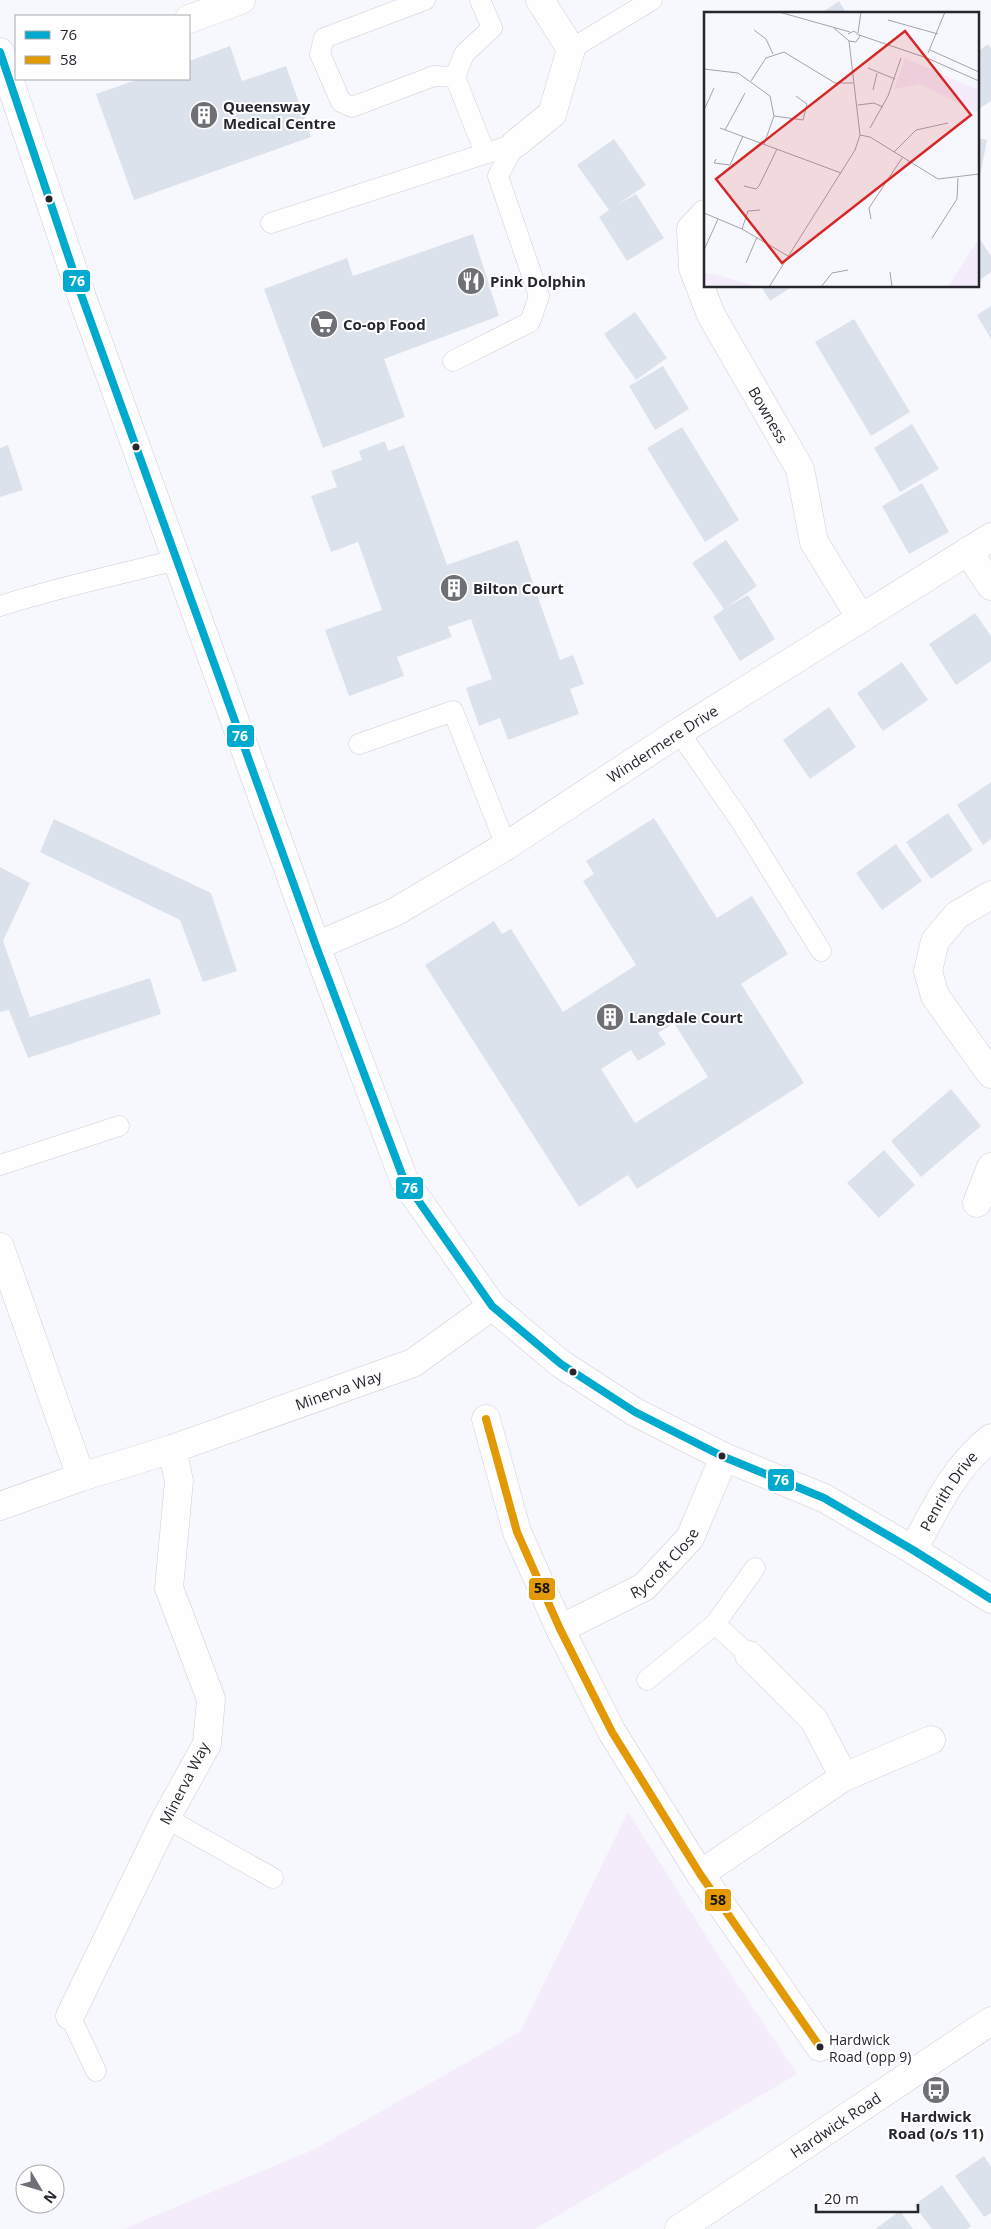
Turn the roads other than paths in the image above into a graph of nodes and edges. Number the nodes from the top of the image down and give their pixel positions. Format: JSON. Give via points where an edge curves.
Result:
{"nodes":[{"id":1,"x":242,"y":0,"type":"edge"},
{"id":2,"x":425,"y":0,"type":"edge"},
{"id":3,"x":480,"y":0,"type":"edge"},
{"id":4,"x":540,"y":0,"type":"edge"},
{"id":5,"x":652,"y":0,"type":"edge"},
{"id":6,"x":190,"y":19,"type":"edge"},
{"id":7,"x":571,"y":49,"type":"junction"},
{"id":8,"x":0,"y":52,"type":"edge"},
{"id":9,"x":15,"y":76,"type":"edge"},
{"id":10,"x":454,"y":76,"type":"junction"},
{"id":11,"x":18,"y":81,"type":"edge"},
{"id":12,"x":515,"y":144,"type":"junction"},
{"id":13,"x":485,"y":153,"type":"junction"},
{"id":14,"x":704,"y":215,"type":"edge"},
{"id":15,"x":271,"y":223,"type":"dead end"},
{"id":16,"x":453,"y":361,"type":"dead end"},
{"id":17,"x":991,"y":537,"type":"edge"},
{"id":18,"x":968,"y":551,"type":"junction"},
{"id":19,"x":176,"y":560,"type":"junction"},
{"id":20,"x":991,"y":586,"type":"edge"},
{"id":21,"x":0,"y":606,"type":"edge"},
{"id":22,"x":860,"y":618,"type":"junction"},
{"id":23,"x":679,"y":732,"type":"junction"},
{"id":24,"x":359,"y":744,"type":"dead end"},
{"id":25,"x":506,"y":846,"type":"junction"},
{"id":26,"x":991,"y":895,"type":"edge"},
{"id":27,"x":316,"y":946,"type":"junction"},
{"id":28,"x":821,"y":951,"type":"dead end"},
{"id":29,"x":991,"y":1074,"type":"edge"},
{"id":30,"x":119,"y":1126,"type":"dead end"},
{"id":31,"x":0,"y":1165,"type":"edge"},
{"id":32,"x":991,"y":1167,"type":"edge"},
{"id":33,"x":977,"y":1203,"type":"dead end"},
{"id":34,"x":0,"y":1246,"type":"edge"},
{"id":35,"x":492,"y":1306,"type":"junction"},
{"id":36,"x":486,"y":1419,"type":"dead end"},
{"id":37,"x":991,"y":1438,"type":"edge"},
{"id":38,"x":172,"y":1449,"type":"junction"},
{"id":39,"x":724,"y":1457,"type":"junction"},
{"id":40,"x":81,"y":1477,"type":"junction"},
{"id":41,"x":0,"y":1506,"type":"edge"},
{"id":42,"x":913,"y":1550,"type":"junction"},
{"id":43,"x":755,"y":1568,"type":"dead end"},
{"id":44,"x":991,"y":1599,"type":"edge"},
{"id":45,"x":715,"y":1624,"type":"junction"},
{"id":46,"x":560,"y":1629,"type":"junction"},
{"id":47,"x":749,"y":1655,"type":"joint"},
{"id":48,"x":647,"y":1680,"type":"dead end"},
{"id":49,"x":931,"y":1740,"type":"dead end"},
{"id":50,"x":844,"y":1776,"type":"junction"},
{"id":51,"x":166,"y":1818,"type":"junction"},
{"id":52,"x":700,"y":1874,"type":"junction"},
{"id":53,"x":273,"y":1878,"type":"dead end"},
{"id":54,"x":70,"y":2016,"type":"joint"},
{"id":55,"x":991,"y":2021,"type":"edge"},
{"id":56,"x":820,"y":2047,"type":"dead end"},
{"id":57,"x":96,"y":2072,"type":"dead end"},
{"id":58,"x":679,"y":2229,"type":"edge"}],
"edges":[{"from":1,"to":6,"type":"street"},
{"from":2,"to":10,"type":"lane","via":[[324,38],[320,54],[341,102],[352,107],[434,76]]},
{"from":3,"to":10,"type":"lane","via":[[492,28],[464,54]]},
{"from":4,"to":7,"type":"street"},
{"from":5,"to":7,"type":"lane"},
{"from":7,"to":12,"type":"street","via":[[552,114]]},
{"from":8,"to":9,"type":"street"},
{"from":10,"to":13,"type":"lane"},
{"from":11,"to":19,"type":"street","via":[[82,297]]},
{"from":12,"to":13,"type":"lane"},
{"from":12,"to":16,"type":"lane","via":[[498,176],[539,296],[530,322]]},
{"from":13,"to":15,"type":"lane"},
{"from":14,"to":22,"type":"street","name":"Bowness","via":[[691,229],[694,268],[710,314],[800,469],[814,542]]},
{"from":17,"to":18,"type":"street","name":"Windermere Drive"},
{"from":18,"to":20,"type":"street"},
{"from":18,"to":22,"type":"street","name":"Windermere Drive"},
{"from":19,"to":21,"type":"lane","via":[[58,588]]},
{"from":19,"to":27,"type":"street"},
{"from":22,"to":23,"type":"street","name":"Windermere Drive"},
{"from":23,"to":25,"type":"street","name":"Windermere Drive"},
{"from":23,"to":28,"type":"lane","via":[[740,820]]},
{"from":24,"to":25,"type":"lane","via":[[453,711]]},
{"from":25,"to":27,"type":"street","name":"Windermere Drive","via":[[395,912]]},
{"from":26,"to":29,"type":"street","via":[[957,915],[935,941],[928,971],[935,996]]},
{"from":27,"to":35,"type":"street","via":[[404,1180]]},
{"from":30,"to":31,"type":"lane"},
{"from":32,"to":33,"type":"street"},
{"from":34,"to":40,"type":"street"},
{"from":35,"to":38,"type":"street","name":"Minerva Way","via":[[413,1363]]},
{"from":35,"to":39,"type":"street","via":[[561,1364],[635,1412]]},
{"from":36,"to":46,"type":"street","via":[[517,1532]]},
{"from":37,"to":42,"type":"street","name":"Penrith Drive","via":[[979,1447],[949,1483]]},
{"from":38,"to":40,"type":"street","name":"Minerva Way"},
{"from":38,"to":51,"type":"street","name":"Minerva Way","via":[[179,1481],[169,1588],[211,1699],[207,1744]]},
{"from":39,"to":42,"type":"street","via":[[824,1498]]},
{"from":39,"to":46,"type":"street","name":"Rycroft Close","via":[[690,1538],[644,1587]]},
{"from":40,"to":41,"type":"street","name":"Minerva Way"},
{"from":42,"to":44,"type":"street"},
{"from":43,"to":45,"type":"lane"},
{"from":45,"to":47,"type":"lane"},
{"from":45,"to":48,"type":"lane"},
{"from":46,"to":52,"type":"street","via":[[612,1732]]},
{"from":47,"to":50,"type":"street","via":[[814,1720]]},
{"from":49,"to":50,"type":"street"},
{"from":50,"to":52,"type":"street"},
{"from":51,"to":53,"type":"lane"},
{"from":51,"to":54,"type":"street","name":"Minerva Way"},
{"from":52,"to":56,"type":"street"},
{"from":54,"to":57,"type":"lane"},
{"from":55,"to":58,"type":"street","name":"Hardwick Road"}]}
